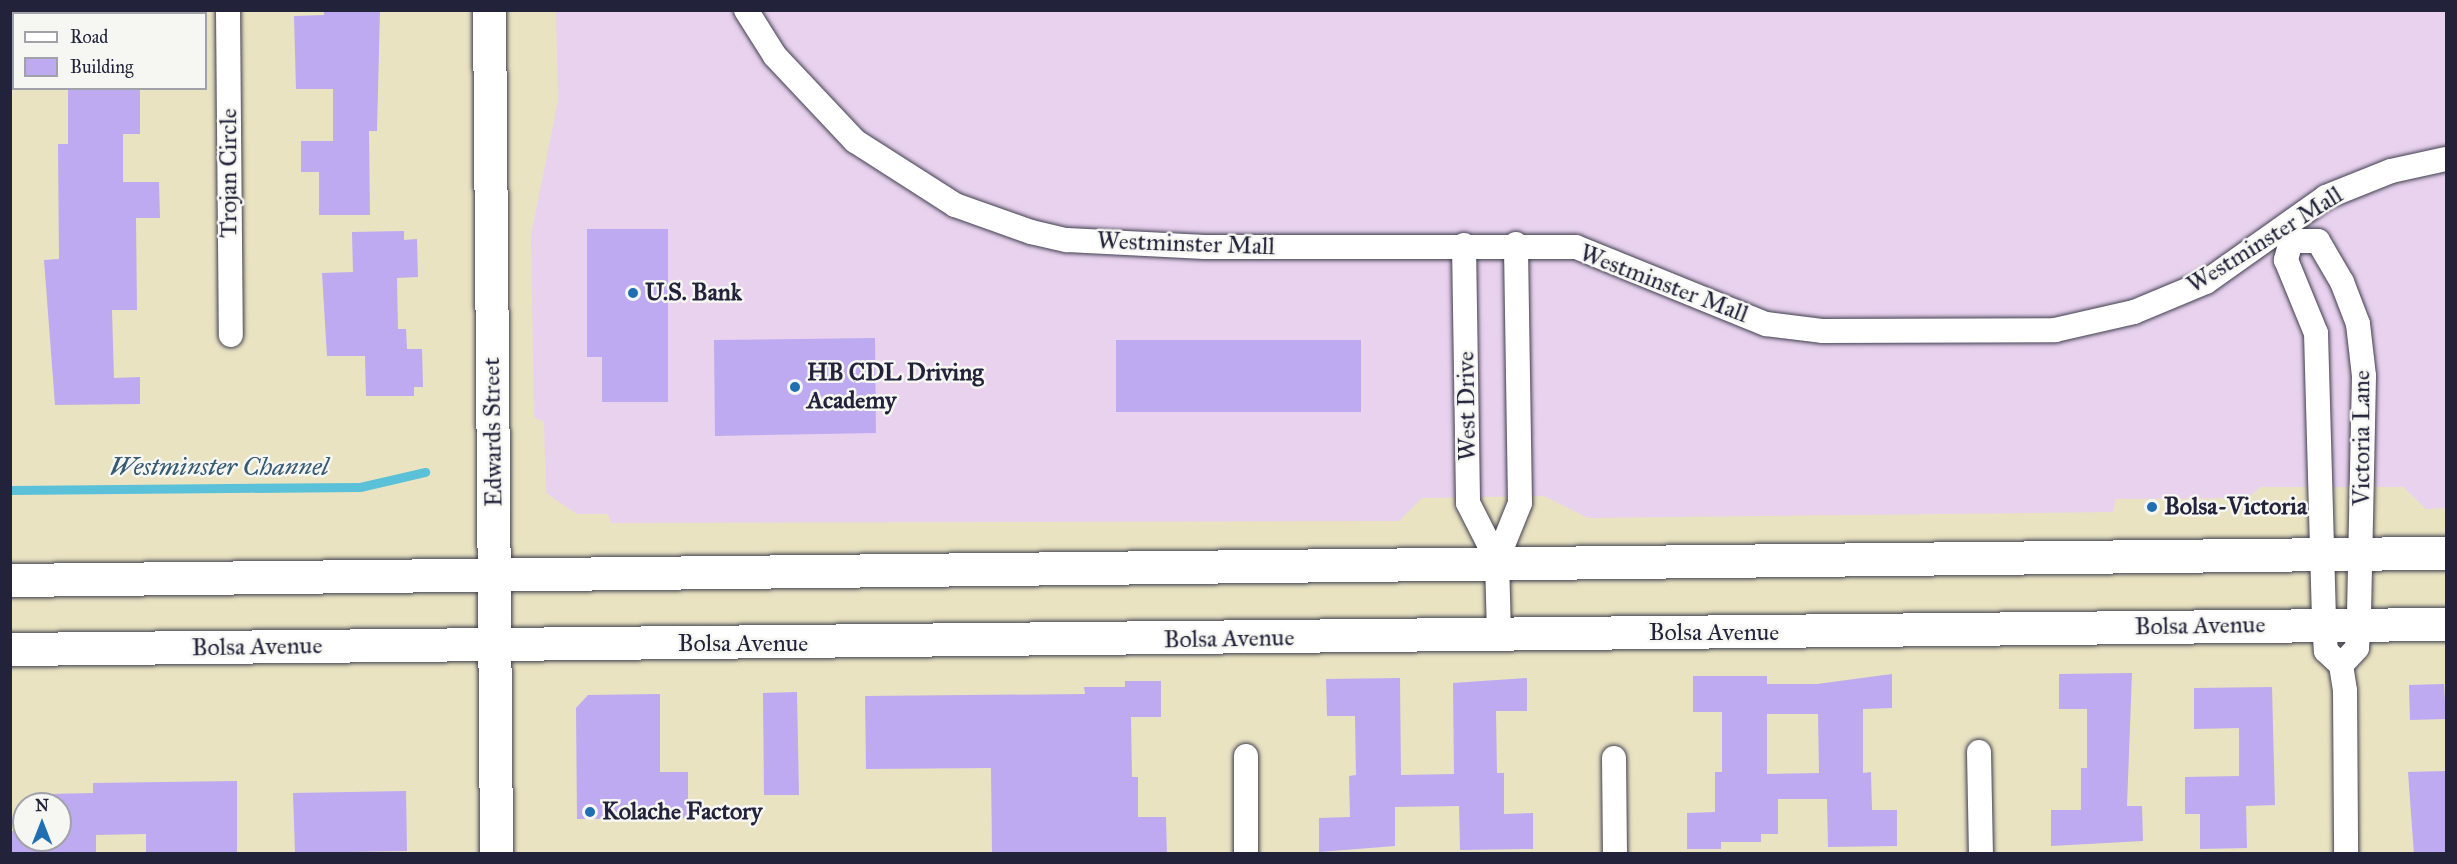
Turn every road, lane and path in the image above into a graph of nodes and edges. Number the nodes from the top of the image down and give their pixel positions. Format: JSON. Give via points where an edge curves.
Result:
{"nodes":[{"id":1,"x":228,"y":10,"type":"edge"},
{"id":2,"x":489,"y":10,"type":"edge"},
{"id":3,"x":746,"y":10,"type":"edge"},
{"id":4,"x":2446,"y":159,"type":"edge"},
{"id":5,"x":2285,"y":235,"type":"junction"},
{"id":6,"x":1516,"y":244,"type":"junction"},
{"id":7,"x":1464,"y":245,"type":"junction"},
{"id":8,"x":231,"y":335,"type":"dead end"},
{"id":9,"x":2446,"y":553,"type":"edge"},
{"id":10,"x":2360,"y":554,"type":"junction"},
{"id":11,"x":2321,"y":555,"type":"junction"},
{"id":12,"x":1497,"y":560,"type":"junction"},
{"id":13,"x":494,"y":573,"type":"junction"},
{"id":14,"x":10,"y":580,"type":"edge"},
{"id":15,"x":2324,"y":624,"type":"junction"},
{"id":16,"x":2359,"y":624,"type":"junction"},
{"id":17,"x":2446,"y":624,"type":"edge"},
{"id":18,"x":1499,"y":635,"type":"junction"},
{"id":19,"x":494,"y":645,"type":"junction"},
{"id":20,"x":10,"y":649,"type":"edge"},
{"id":21,"x":2341,"y":665,"type":"junction"},
{"id":22,"x":1979,"y":752,"type":"dead end"},
{"id":23,"x":1246,"y":756,"type":"dead end"},
{"id":24,"x":1614,"y":758,"type":"dead end"},
{"id":25,"x":496,"y":854,"type":"edge"},
{"id":26,"x":1246,"y":854,"type":"edge"},
{"id":27,"x":1615,"y":854,"type":"edge"},
{"id":28,"x":1981,"y":854,"type":"edge"},
{"id":29,"x":2346,"y":854,"type":"edge"}],
"edges":[{"from":1,"to":8,"type":"street","name":"Trojan Circle"},
{"from":2,"to":13,"type":"main road","name":"Edwards Street"},
{"from":3,"to":7,"type":"street","name":"Westminster Mall","via":[[775,56],[855,141],[955,205],[1002,223],[1066,240],[1138,244]]},
{"from":4,"to":5,"type":"street","name":"Westminster Mall","via":[[2391,171],[2326,196]]},
{"from":5,"to":6,"type":"street","name":"Westminster Mall","via":[[2206,282],[2134,312],[2055,330],[1978,333],[1822,331],[1766,324],[1576,247]]},
{"from":5,"to":10,"type":"street","name":"Victoria Lane","via":[[2318,241],[2342,282],[2358,324],[2364,376]]},
{"from":5,"to":11,"type":"street","name":"Victoria Lane","via":[[2286,260],[2316,333]]},
{"from":6,"to":7,"type":"street","name":"Westminster Mall"},
{"from":6,"to":12,"type":"street","name":"West Drive","via":[[1520,503]]},
{"from":7,"to":12,"type":"street","name":"West Drive","via":[[1468,503]]},
{"from":9,"to":10,"type":"main road"},
{"from":10,"to":11,"type":"main road"},
{"from":10,"to":16,"type":"street","name":"Victoria Lane"},
{"from":11,"to":12,"type":"main road"},
{"from":11,"to":15,"type":"street","name":"Victoria Lane"},
{"from":12,"to":13,"type":"main road"},
{"from":12,"to":18,"type":"street","name":"West Drive"},
{"from":13,"to":14,"type":"main road"},
{"from":13,"to":19,"type":"main road","name":"Edwards Street"},
{"from":15,"to":16,"type":"main road","name":"Bolsa Avenue"},
{"from":15,"to":18,"type":"main road","name":"Bolsa Avenue"},
{"from":15,"to":21,"type":"street","name":"Victoria Lane","via":[[2326,651]]},
{"from":16,"to":17,"type":"main road","name":"Bolsa Avenue"},
{"from":16,"to":21,"type":"street","name":"Victoria Lane","via":[[2357,648]]},
{"from":18,"to":19,"type":"main road","name":"Bolsa Avenue"},
{"from":19,"to":20,"type":"main road","name":"Bolsa Avenue"},
{"from":19,"to":25,"type":"main road","name":"Edwards Street"},
{"from":21,"to":29,"type":"street"},
{"from":22,"to":28,"type":"street"},
{"from":23,"to":26,"type":"street"},
{"from":24,"to":27,"type":"street"}]}
